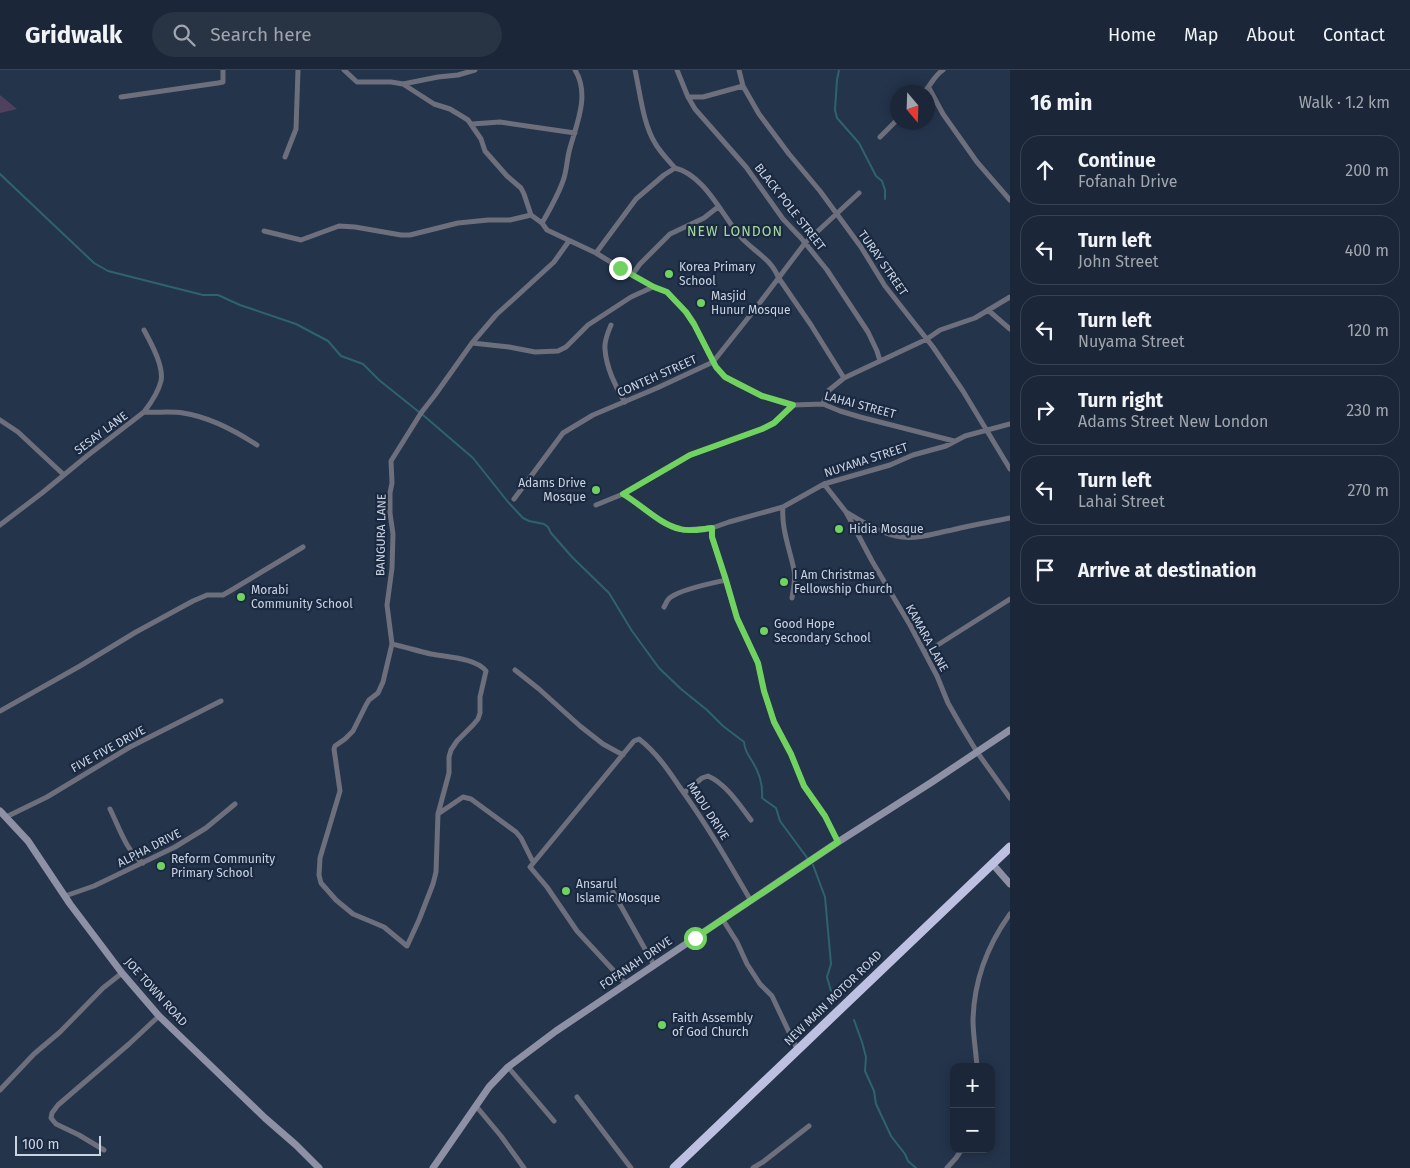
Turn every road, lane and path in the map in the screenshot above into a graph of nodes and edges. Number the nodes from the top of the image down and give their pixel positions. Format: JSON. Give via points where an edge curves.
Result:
{"nodes":[{"id":1,"x":223,"y":70,"type":"edge"},
{"id":2,"x":298,"y":70,"type":"edge"},
{"id":3,"x":344,"y":70,"type":"edge"},
{"id":4,"x":575,"y":70,"type":"edge"},
{"id":5,"x":630,"y":70,"type":"edge"},
{"id":6,"x":636,"y":70,"type":"edge"},
{"id":7,"x":677,"y":70,"type":"edge"},
{"id":8,"x":739,"y":70,"type":"edge"},
{"id":9,"x":942,"y":70,"type":"edge"},
{"id":10,"x":471,"y":71,"type":"edge"},
{"id":11,"x":403,"y":84,"type":"junction"},
{"id":12,"x":930,"y":85,"type":"edge"},
{"id":13,"x":743,"y":86,"type":"junction"},
{"id":14,"x":121,"y":97,"type":"dead end"},
{"id":15,"x":688,"y":97,"type":"junction"},
{"id":16,"x":935,"y":102,"type":"edge"},
{"id":17,"x":472,"y":124,"type":"junction"},
{"id":18,"x":890,"y":127,"type":"edge"},
{"id":19,"x":576,"y":133,"type":"junction"},
{"id":20,"x":880,"y":137,"type":"dead end"},
{"id":21,"x":285,"y":157,"type":"dead end"},
{"id":22,"x":675,"y":168,"type":"junction"},
{"id":23,"x":859,"y":194,"type":"dead end"},
{"id":24,"x":1010,"y":200,"type":"edge"},
{"id":25,"x":718,"y":207,"type":"junction"},
{"id":26,"x":531,"y":215,"type":"junction"},
{"id":27,"x":836,"y":215,"type":"junction"},
{"id":28,"x":542,"y":223,"type":"junction"},
{"id":29,"x":264,"y":232,"type":"dead end"},
{"id":30,"x":569,"y":241,"type":"junction"},
{"id":31,"x":805,"y":243,"type":"junction"},
{"id":32,"x":596,"y":253,"type":"junction"},
{"id":33,"x":632,"y":275,"type":"junction"},
{"id":34,"x":778,"y":278,"type":"junction"},
{"id":35,"x":654,"y":287,"type":"junction"},
{"id":36,"x":1010,"y":297,"type":"edge"},
{"id":37,"x":988,"y":310,"type":"junction"},
{"id":38,"x":610,"y":325,"type":"dead end"},
{"id":39,"x":1010,"y":329,"type":"edge"},
{"id":40,"x":144,"y":330,"type":"dead end"},
{"id":41,"x":927,"y":339,"type":"junction"},
{"id":42,"x":472,"y":343,"type":"junction"},
{"id":43,"x":713,"y":362,"type":"junction"},
{"id":44,"x":880,"y":362,"type":"junction"},
{"id":45,"x":844,"y":378,"type":"junction"},
{"id":46,"x":625,"y":402,"type":"junction"},
{"id":47,"x":823,"y":404,"type":"junction"},
{"id":48,"x":793,"y":405,"type":"junction"},
{"id":49,"x":144,"y":412,"type":"junction"},
{"id":50,"x":0,"y":420,"type":"edge"},
{"id":51,"x":1010,"y":424,"type":"edge"},
{"id":52,"x":986,"y":429,"type":"junction"},
{"id":53,"x":954,"y":441,"type":"junction"},
{"id":54,"x":257,"y":445,"type":"dead end"},
{"id":55,"x":1010,"y":469,"type":"edge"},
{"id":56,"x":64,"y":475,"type":"junction"},
{"id":57,"x":824,"y":484,"type":"junction"},
{"id":58,"x":623,"y":494,"type":"junction"},
{"id":59,"x":514,"y":499,"type":"dead end"},
{"id":60,"x":596,"y":505,"type":"dead end"},
{"id":61,"x":783,"y":507,"type":"junction"},
{"id":62,"x":846,"y":512,"type":"junction"},
{"id":63,"x":1010,"y":518,"type":"edge"},
{"id":64,"x":0,"y":525,"type":"edge"},
{"id":65,"x":712,"y":528,"type":"junction"},
{"id":66,"x":304,"y":547,"type":"dead end"},
{"id":67,"x":726,"y":580,"type":"junction"},
{"id":68,"x":792,"y":598,"type":"dead end"},
{"id":69,"x":1010,"y":599,"type":"edge"},
{"id":70,"x":664,"y":607,"type":"dead end"},
{"id":71,"x":392,"y":644,"type":"junction"},
{"id":72,"x":925,"y":654,"type":"junction"},
{"id":73,"x":515,"y":670,"type":"dead end"},
{"id":74,"x":222,"y":701,"type":"dead end"},
{"id":75,"x":0,"y":711,"type":"edge"},
{"id":76,"x":1010,"y":730,"type":"edge"},
{"id":77,"x":977,"y":752,"type":"junction"},
{"id":78,"x":623,"y":755,"type":"junction"},
{"id":79,"x":684,"y":792,"type":"junction"},
{"id":80,"x":1010,"y":798,"type":"edge"},
{"id":81,"x":235,"y":804,"type":"dead end"},
{"id":82,"x":110,"y":809,"type":"dead end"},
{"id":83,"x":3,"y":814,"type":"edge"},
{"id":84,"x":438,"y":814,"type":"junction"},
{"id":85,"x":751,"y":820,"type":"dead end"},
{"id":86,"x":838,"y":842,"type":"junction"},
{"id":87,"x":1010,"y":847,"type":"edge"},
{"id":88,"x":1010,"y":854,"type":"edge"},
{"id":89,"x":533,"y":862,"type":"junction"},
{"id":90,"x":142,"y":863,"type":"junction"},
{"id":91,"x":996,"y":868,"type":"junction"},
{"id":92,"x":1010,"y":884,"type":"edge"},
{"id":93,"x":613,"y":892,"type":"dead end"},
{"id":94,"x":65,"y":896,"type":"junction"},
{"id":95,"x":751,"y":900,"type":"junction"},
{"id":96,"x":1010,"y":914,"type":"edge"},
{"id":97,"x":723,"y":920,"type":"junction"},
{"id":98,"x":654,"y":965,"type":"junction"},
{"id":99,"x":122,"y":973,"type":"junction"},
{"id":100,"x":626,"y":984,"type":"junction"},
{"id":101,"x":159,"y":1016,"type":"junction"},
{"id":102,"x":797,"y":1049,"type":"junction"},
{"id":103,"x":977,"y":1063,"type":"edge"},
{"id":104,"x":508,"y":1067,"type":"junction"},
{"id":105,"x":0,"y":1090,"type":"edge"},
{"id":106,"x":577,"y":1097,"type":"dead end"},
{"id":107,"x":476,"y":1106,"type":"junction"},
{"id":108,"x":554,"y":1121,"type":"dead end"},
{"id":109,"x":809,"y":1126,"type":"dead end"},
{"id":110,"x":104,"y":1150,"type":"dead end"},
{"id":111,"x":959,"y":1153,"type":"edge"},
{"id":112,"x":319,"y":1168,"type":"edge"},
{"id":113,"x":433,"y":1168,"type":"edge"},
{"id":114,"x":524,"y":1168,"type":"edge"},
{"id":115,"x":631,"y":1168,"type":"edge"},
{"id":116,"x":674,"y":1168,"type":"edge"},
{"id":117,"x":681,"y":1168,"type":"edge"},
{"id":118,"x":753,"y":1168,"type":"edge"},
{"id":119,"x":946,"y":1168,"type":"edge"}],
"edges":[{"from":1,"to":14,"type":"street","via":[[223,82]]},
{"from":2,"to":21,"type":"street","via":[[296,129]]},
{"from":3,"to":11,"type":"street","via":[[357,82]]},
{"from":4,"to":19,"type":"street","via":[[582,97]]},
{"from":5,"to":6,"type":"street"},
{"from":6,"to":22,"type":"street","via":[[645,117],[654,143]]},
{"from":7,"to":15,"type":"street","name":"BLACK POLE STREET"},
{"from":8,"to":13,"type":"street","name":"TURAY STREET"},
{"from":9,"to":12,"type":"street"},
{"from":10,"to":11,"type":"street"},
{"from":11,"to":17,"type":"street"},
{"from":13,"to":15,"type":"street","via":[[703,97]]},
{"from":13,"to":27,"type":"street","name":"TURAY STREET","via":[[759,114]]},
{"from":15,"to":31,"type":"street","name":"BLACK POLE STREET"},
{"from":16,"to":24,"type":"street","via":[[977,162]]},
{"from":17,"to":19,"type":"street","via":[[500,122]]},
{"from":17,"to":26,"type":"street","via":[[485,151],[521,188]]},
{"from":18,"to":20,"type":"street"},
{"from":19,"to":28,"type":"street","via":[[558,193]]},
{"from":22,"to":25,"type":"street","via":[[697,181]]},
{"from":22,"to":32,"type":"street","via":[[636,199]]},
{"from":23,"to":27,"type":"street","name":"CONTEH STREET"},
{"from":25,"to":33,"type":"street","via":[[704,218],[670,234]]},
{"from":25,"to":34,"type":"street","via":[[739,236],[775,269]]},
{"from":26,"to":28,"type":"street"},
{"from":26,"to":29,"type":"street","via":[[510,220],[458,223],[410,235],[340,226],[301,240]]},
{"from":27,"to":31,"type":"street","name":"CONTEH STREET"},
{"from":27,"to":41,"type":"street","name":"TURAY STREET","via":[[885,286]]},
{"from":28,"to":30,"type":"street","name":"LAHAI STREET","via":[[547,230]]},
{"from":30,"to":32,"type":"street","name":"LAHAI STREET"},
{"from":30,"to":42,"type":"street","name":"BANGURA LANE","via":[[554,262],[496,315]]},
{"from":31,"to":34,"type":"street","name":"CONTEH STREET"},
{"from":31,"to":44,"type":"street","name":"BLACK POLE STREET","via":[[868,332]]},
{"from":32,"to":33,"type":"street","name":"LAHAI STREET"},
{"from":33,"to":35,"type":"street","name":"LAHAI STREET"},
{"from":34,"to":43,"type":"street","name":"CONTEH STREET"},
{"from":34,"to":45,"type":"street"},
{"from":35,"to":42,"type":"street","via":[[631,297],[588,325],[566,347],[558,350],[535,352]]},
{"from":35,"to":43,"type":"street","name":"LAHAI STREET","via":[[667,292],[686,312]]},
{"from":36,"to":37,"type":"street"},
{"from":37,"to":39,"type":"street"},
{"from":37,"to":41,"type":"street","via":[[940,330]]},
{"from":38,"to":46,"type":"street","via":[[605,348],[616,389]]},
{"from":40,"to":49,"type":"street","via":[[153,346],[161,380]]},
{"from":41,"to":44,"type":"street"},
{"from":41,"to":52,"type":"street","name":"TURAY STREET"},
{"from":42,"to":71,"type":"street","name":"BANGURA LANE","via":[[391,461],[393,534],[387,605]]},
{"from":43,"to":46,"type":"street","name":"CONTEH STREET"},
{"from":43,"to":48,"type":"street","name":"LAHAI STREET","via":[[725,377],[738,384],[762,396]]},
{"from":44,"to":45,"type":"street"},
{"from":45,"to":47,"type":"street","via":[[828,391]]},
{"from":46,"to":59,"type":"street","name":"CONTEH STREET","via":[[563,433]]},
{"from":47,"to":48,"type":"street","name":"LAHAI STREET"},
{"from":47,"to":53,"type":"street","name":"LAHAI STREET"},
{"from":48,"to":58,"type":"street","via":[[774,423],[690,455]]},
{"from":49,"to":54,"type":"street","name":"SESAY LANE","via":[[202,417]]},
{"from":49,"to":56,"type":"street","name":"SESAY LANE"},
{"from":50,"to":56,"type":"street","via":[[18,432]]},
{"from":51,"to":52,"type":"street","name":"NUYAMA STREET"},
{"from":52,"to":53,"type":"street","name":"NUYAMA STREET"},
{"from":52,"to":55,"type":"street","name":"TURAY STREET"},
{"from":53,"to":57,"type":"street","name":"NUYAMA STREET","via":[[890,465]]},
{"from":56,"to":64,"type":"street","name":"SESAY LANE"},
{"from":57,"to":61,"type":"street","name":"NUYAMA STREET"},
{"from":57,"to":62,"type":"street","name":"KAMARA LANE"},
{"from":58,"to":60,"type":"street"},
{"from":58,"to":65,"type":"street","name":"NUYAMA STREET","via":[[666,524],[682,530]]},
{"from":61,"to":65,"type":"street","name":"NUYAMA STREET"},
{"from":61,"to":68,"type":"street","via":[[785,534],[794,572]]},
{"from":62,"to":63,"type":"street","via":[[876,529],[903,537],[925,536]]},
{"from":62,"to":72,"type":"street","name":"KAMARA LANE"},
{"from":65,"to":67,"type":"street"},
{"from":66,"to":75,"type":"street","via":[[223,595],[207,595],[193,601]]},
{"from":67,"to":70,"type":"street","via":[[677,594],[669,598]]},
{"from":67,"to":86,"type":"street","via":[[737,618],[758,663],[774,722],[804,786]]},
{"from":69,"to":72,"type":"street"},
{"from":71,"to":84,"type":"street","via":[[470,661],[486,671],[478,719],[451,750]]},
{"from":71,"to":84,"type":"street","name":"BANGURA LANE","via":[[378,693],[369,700],[353,731],[334,749],[340,791],[320,858],[321,883],[353,914],[384,927],[407,946],[436,872]]},
{"from":72,"to":77,"type":"street","name":"KAMARA LANE","via":[[952,711]]},
{"from":73,"to":78,"type":"street","via":[[603,744]]},
{"from":74,"to":83,"type":"street","name":"FIVE FIVE DRIVE","via":[[130,747],[47,797]]},
{"from":76,"to":77,"type":"street","name":"FOFANAH DRIVE"},
{"from":77,"to":80,"type":"street","name":"KAMARA LANE"},
{"from":77,"to":86,"type":"street","name":"FOFANAH DRIVE"},
{"from":78,"to":79,"type":"street","name":"MADU DRIVE","via":[[639,739]]},
{"from":78,"to":89,"type":"street"},
{"from":79,"to":85,"type":"street","via":[[708,776],[732,796]]},
{"from":79,"to":95,"type":"street","name":"MADU DRIVE"},
{"from":81,"to":90,"type":"street","name":"ALPHA DRIVE","via":[[206,828]]},
{"from":82,"to":90,"type":"street","via":[[125,840]]},
{"from":83,"to":94,"type":"street","name":"JOE TOWN ROAD","via":[[28,841]]},
{"from":84,"to":89,"type":"street","via":[[462,797],[471,799],[516,832]]},
{"from":86,"to":95,"type":"street","name":"FOFANAH DRIVE"},
{"from":87,"to":102,"type":"highway","name":"NEW MAIN MOTOR ROAD"},
{"from":88,"to":91,"type":"highway","name":"NEW MAIN MOTOR ROAD"},
{"from":89,"to":100,"type":"street","via":[[530,867],[577,931]]},
{"from":90,"to":94,"type":"street","name":"ALPHA DRIVE"},
{"from":91,"to":92,"type":"street"},
{"from":91,"to":117,"type":"highway","name":"NEW MAIN MOTOR ROAD"},
{"from":93,"to":98,"type":"street"},
{"from":94,"to":99,"type":"street","name":"JOE TOWN ROAD"},
{"from":95,"to":97,"type":"street","name":"FOFANAH DRIVE"},
{"from":96,"to":103,"type":"street","via":[[994,936],[979,976],[973,1020]]},
{"from":97,"to":98,"type":"street","name":"FOFANAH DRIVE"},
{"from":97,"to":102,"type":"street","via":[[760,984],[772,996]]},
{"from":98,"to":100,"type":"street","name":"FOFANAH DRIVE"},
{"from":99,"to":101,"type":"street","name":"JOE TOWN ROAD"},
{"from":99,"to":105,"type":"street"},
{"from":100,"to":104,"type":"street","name":"FOFANAH DRIVE"},
{"from":101,"to":110,"type":"street","via":[[52,1113],[51,1118],[56,1124]]},
{"from":101,"to":112,"type":"street","name":"JOE TOWN ROAD"},
{"from":102,"to":116,"type":"highway","name":"NEW MAIN MOTOR ROAD"},
{"from":104,"to":107,"type":"street","name":"FOFANAH DRIVE"},
{"from":104,"to":108,"type":"street"},
{"from":106,"to":115,"type":"street"},
{"from":107,"to":113,"type":"street","name":"FOFANAH DRIVE"},
{"from":107,"to":114,"type":"street"},
{"from":109,"to":118,"type":"street"},
{"from":111,"to":119,"type":"street"}]}
